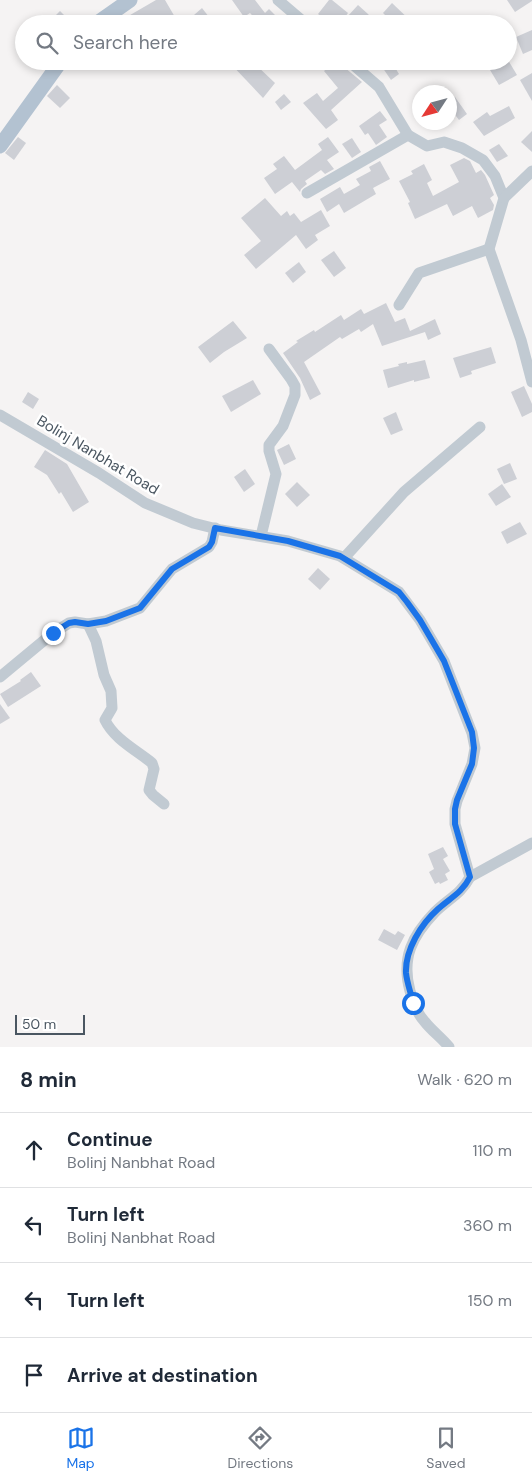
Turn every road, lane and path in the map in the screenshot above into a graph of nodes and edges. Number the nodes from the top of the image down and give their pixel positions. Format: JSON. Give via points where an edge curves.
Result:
{"nodes":[{"id":1,"x":130,"y":0,"type":"edge"},
{"id":2,"x":278,"y":0,"type":"edge"},
{"id":3,"x":109,"y":15,"type":"edge"},
{"id":4,"x":296,"y":15,"type":"edge"},
{"id":5,"x":55,"y":70,"type":"edge"},
{"id":6,"x":360,"y":70,"type":"edge"},
{"id":7,"x":408,"y":135,"type":"junction"},
{"id":8,"x":0,"y":146,"type":"edge"},
{"id":9,"x":532,"y":171,"type":"edge"},
{"id":10,"x":307,"y":193,"type":"dead end"},
{"id":11,"x":504,"y":198,"type":"junction"},
{"id":12,"x":489,"y":249,"type":"junction"},
{"id":13,"x":399,"y":305,"type":"dead end"},
{"id":14,"x":269,"y":349,"type":"dead end"},
{"id":15,"x":532,"y":382,"type":"edge"},
{"id":16,"x":0,"y":415,"type":"edge"},
{"id":17,"x":480,"y":427,"type":"dead end"},
{"id":18,"x":215,"y":528,"type":"junction"},
{"id":19,"x":261,"y":536,"type":"junction"},
{"id":20,"x":344,"y":558,"type":"junction"},
{"id":21,"x":88,"y":624,"type":"junction"},
{"id":22,"x":0,"y":677,"type":"edge"},
{"id":23,"x":164,"y":804,"type":"dead end"},
{"id":24,"x":532,"y":842,"type":"edge"},
{"id":25,"x":470,"y":877,"type":"junction"},
{"id":26,"x":449,"y":1047,"type":"edge"}],
"edges":[{"from":1,"to":3,"type":"main road"},
{"from":2,"to":4,"type":"street"},
{"from":5,"to":8,"type":"main road"},
{"from":6,"to":7,"type":"street","via":[[379,87]]},
{"from":7,"to":10,"type":"street"},
{"from":7,"to":11,"type":"street","via":[[428,146],[444,142],[483,160],[495,176]]},
{"from":9,"to":11,"type":"street"},
{"from":11,"to":12,"type":"street"},
{"from":12,"to":13,"type":"street","via":[[419,273]]},
{"from":12,"to":15,"type":"street"},
{"from":14,"to":19,"type":"street","via":[[295,386],[295,395],[283,426],[269,444],[276,474]]},
{"from":16,"to":18,"type":"street","name":"Bolinj Nanbhat Road","via":[[145,503],[193,523]]},
{"from":17,"to":20,"type":"street","via":[[404,492]]},
{"from":18,"to":19,"type":"street","name":"Bolinj Nanbhat Road"},
{"from":18,"to":21,"type":"street","via":[[209,547],[172,569],[140,608]]},
{"from":19,"to":20,"type":"street","name":"Bolinj Nanbhat Road"},
{"from":20,"to":25,"type":"street","name":"Bolinj Nanbhat Road","via":[[399,592],[407,602],[444,661],[465,712],[474,748],[472,764],[457,800],[455,824]]},
{"from":21,"to":22,"type":"street","via":[[75,622],[64,625]]},
{"from":21,"to":23,"type":"street","via":[[111,691],[112,708],[106,720],[109,728],[152,763],[154,769],[149,790]]},
{"from":24,"to":25,"type":"street"},
{"from":25,"to":26,"type":"street","via":[[464,888],[424,924],[406,964],[413,1003],[424,1022]]}]}
